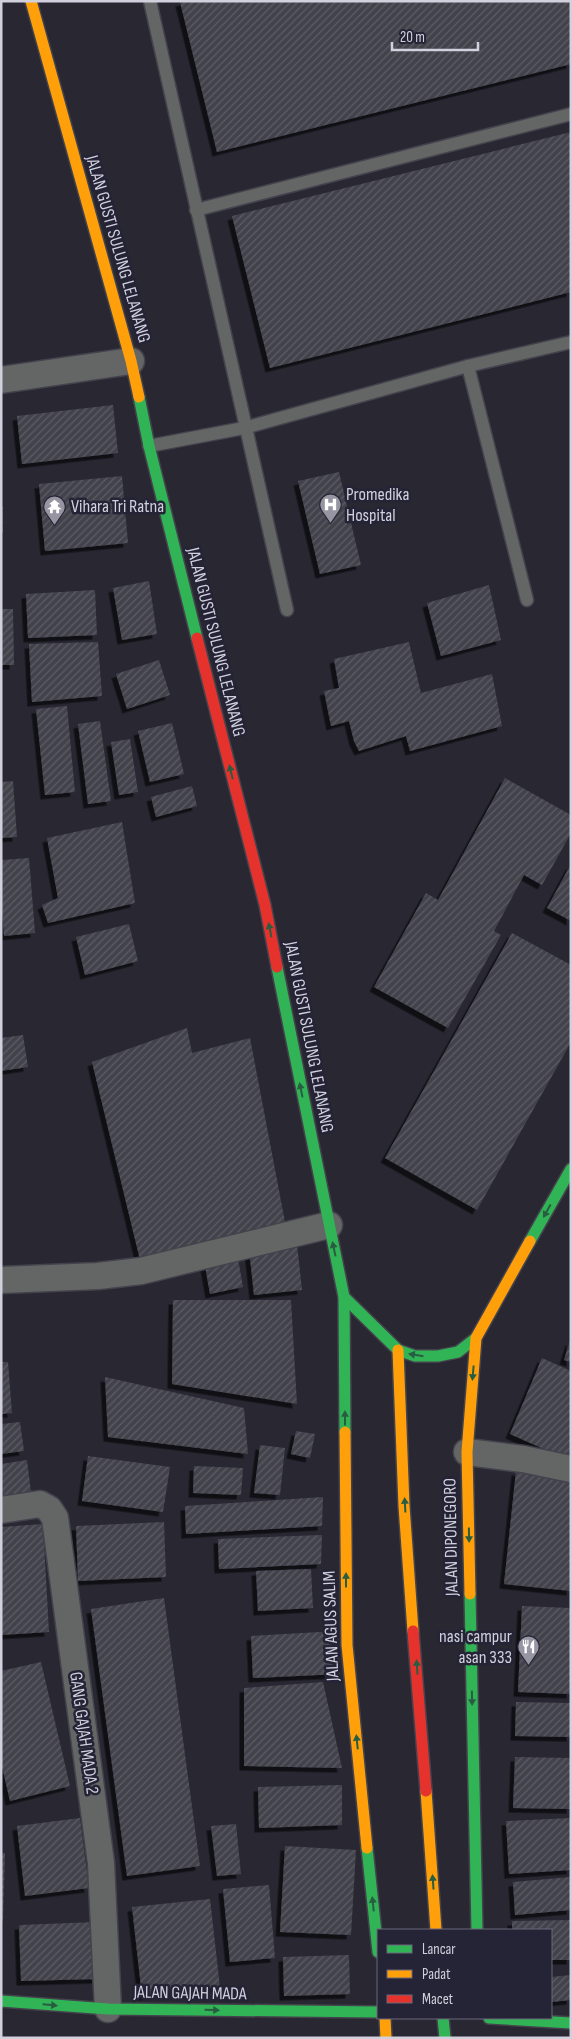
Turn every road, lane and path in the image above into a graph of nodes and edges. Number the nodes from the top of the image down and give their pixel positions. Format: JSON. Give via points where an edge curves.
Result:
{"nodes":[{"id":1,"x":31,"y":1,"type":"edge"},
{"id":2,"x":150,"y":1,"type":"edge"},
{"id":3,"x":571,"y":114,"type":"edge"},
{"id":4,"x":196,"y":210,"type":"junction"},
{"id":5,"x":571,"y":342,"type":"edge"},
{"id":6,"x":131,"y":361,"type":"junction"},
{"id":7,"x":468,"y":366,"type":"junction"},
{"id":8,"x":1,"y":380,"type":"edge"},
{"id":9,"x":244,"y":428,"type":"junction"},
{"id":10,"x":149,"y":446,"type":"junction"},
{"id":11,"x":527,"y":600,"type":"dead end"},
{"id":12,"x":286,"y":610,"type":"dead end"},
{"id":13,"x":571,"y":1169,"type":"edge"},
{"id":14,"x":329,"y":1224,"type":"junction"},
{"id":15,"x":1,"y":1280,"type":"edge"},
{"id":16,"x":344,"y":1297,"type":"junction"},
{"id":17,"x":476,"y":1338,"type":"junction"},
{"id":18,"x":398,"y":1350,"type":"junction"},
{"id":19,"x":467,"y":1452,"type":"junction"},
{"id":20,"x":571,"y":1469,"type":"edge"},
{"id":21,"x":1,"y":1510,"type":"edge"},
{"id":22,"x":436,"y":1929,"type":"edge"},
{"id":23,"x":477,"y":1929,"type":"edge"},
{"id":24,"x":377,"y":1942,"type":"edge"},
{"id":25,"x":1,"y":2002,"type":"edge"},
{"id":26,"x":108,"y":2009,"type":"junction"},
{"id":27,"x":377,"y":2012,"type":"edge"},
{"id":28,"x":385,"y":2019,"type":"edge"},
{"id":29,"x":443,"y":2019,"type":"edge"},
{"id":30,"x":483,"y":2020,"type":"edge"},
{"id":31,"x":571,"y":2023,"type":"edge"},
{"id":32,"x":386,"y":2038,"type":"edge"},
{"id":33,"x":445,"y":2038,"type":"edge"}],
"edges":[{"from":1,"to":6,"type":"street","name":"JALAN GUSTI SULUNG LELANANG"},
{"from":2,"to":4,"type":"lane"},
{"from":3,"to":4,"type":"lane"},
{"from":4,"to":9,"type":"lane"},
{"from":5,"to":7,"type":"lane"},
{"from":6,"to":8,"type":"street"},
{"from":6,"to":10,"type":"street","name":"JALAN GUSTI SULUNG LELANANG"},
{"from":7,"to":9,"type":"lane"},
{"from":7,"to":11,"type":"lane"},
{"from":9,"to":10,"type":"lane"},
{"from":9,"to":12,"type":"lane"},
{"from":14,"to":10,"type":"street","name":"JALAN GUSTI SULUNG LELANANG","one_way":true,"via":[[265,905]]},
{"from":13,"to":17,"type":"street","name":"JALAN DIPONEGORO","one_way":true},
{"from":14,"to":15,"type":"street","via":[[141,1270],[98,1276]]},
{"from":16,"to":14,"type":"street","name":"JALAN GUSTI SULUNG LELANANG","one_way":true},
{"from":16,"to":18,"type":"street"},
{"from":24,"to":16,"type":"street","name":"JALAN AGUS SALIM","one_way":true,"via":[[347,1645]]},
{"from":17,"to":18,"type":"street","one_way":true,"via":[[458,1352],[438,1356],[415,1356]]},
{"from":17,"to":19,"type":"street","name":"JALAN DIPONEGORO","one_way":true},
{"from":22,"to":18,"type":"street","one_way":true,"via":[[404,1506]]},
{"from":19,"to":20,"type":"street"},
{"from":19,"to":23,"type":"street","name":"JALAN DIPONEGORO","one_way":true},
{"from":21,"to":26,"type":"street","name":"GANG GAJAH MADA 2","via":[[40,1504],[55,1518],[101,1863]]},
{"from":25,"to":26,"type":"street","name":"JALAN GAJAH MADA","one_way":true},
{"from":26,"to":27,"type":"street","name":"JALAN GAJAH MADA","one_way":true},
{"from":28,"to":32,"type":"street"},
{"from":29,"to":33,"type":"street"},
{"from":30,"to":31,"type":"street"}]}
